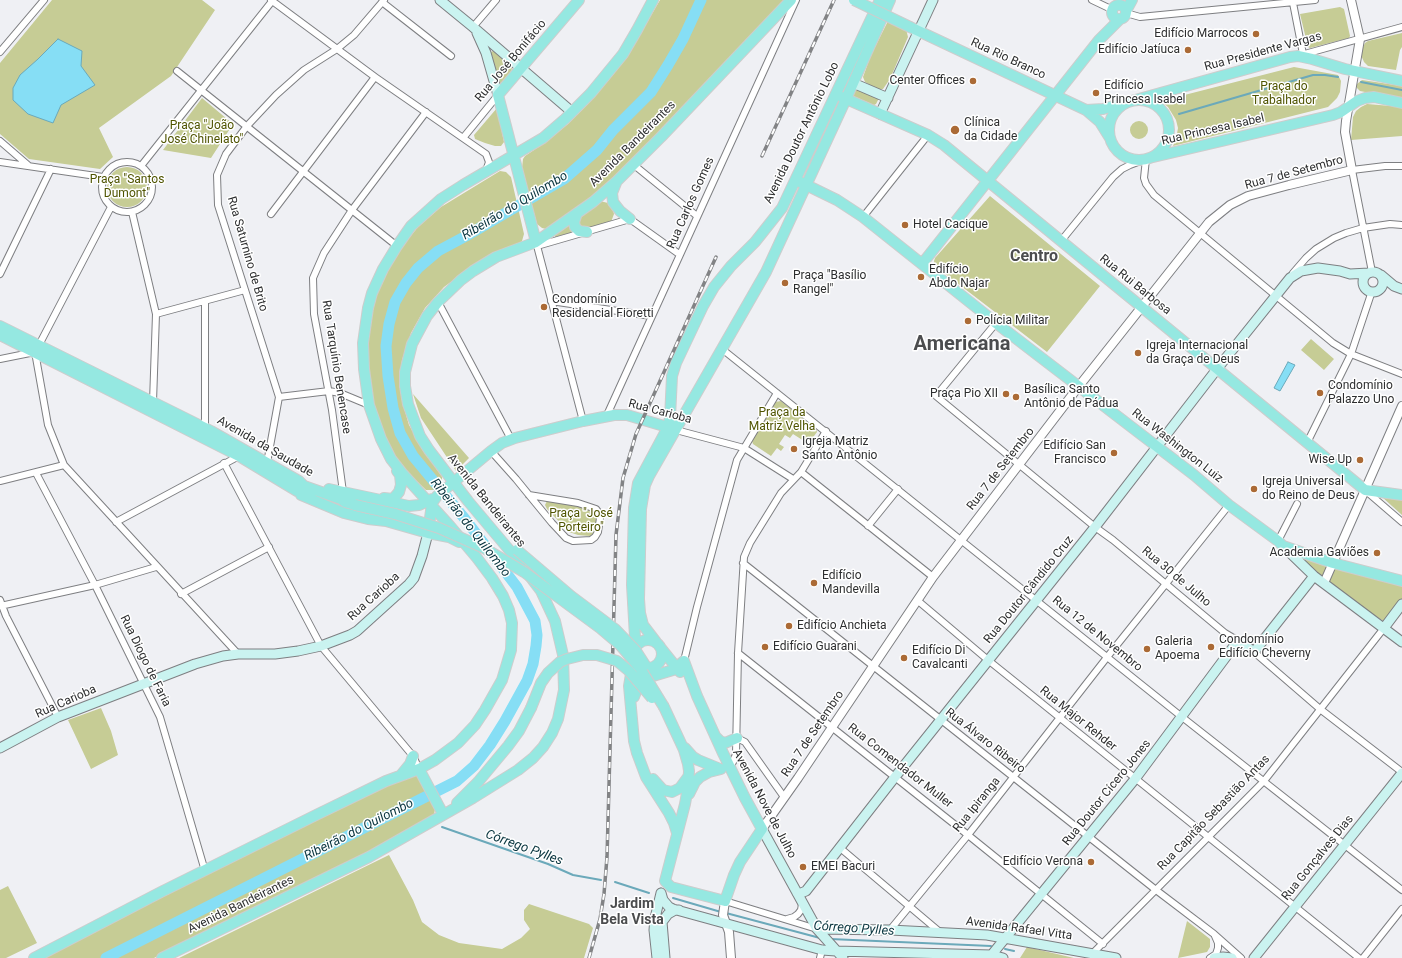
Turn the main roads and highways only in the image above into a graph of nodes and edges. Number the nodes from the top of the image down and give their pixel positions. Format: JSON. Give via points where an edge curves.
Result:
{"nodes":[{"id":1,"x":440,"y":0,"type":"edge"},
{"id":2,"x":579,"y":0,"type":"edge"},
{"id":3,"x":647,"y":0,"type":"edge"},
{"id":4,"x":653,"y":0,"type":"edge"},
{"id":5,"x":791,"y":0,"type":"edge"},
{"id":6,"x":854,"y":0,"type":"edge"},
{"id":7,"x":933,"y":0,"type":"edge"},
{"id":8,"x":1132,"y":0,"type":"edge"},
{"id":9,"x":886,"y":1,"type":"edge"},
{"id":10,"x":1120,"y":10,"type":"edge"},
{"id":11,"x":646,"y":14,"type":"junction"},
{"id":12,"x":473,"y":27,"type":"junction"},
{"id":13,"x":914,"y":29,"type":"junction"},
{"id":14,"x":521,"y":68,"type":"junction"},
{"id":15,"x":843,"y":79,"type":"junction"},
{"id":16,"x":1402,"y":81,"type":"edge"},
{"id":17,"x":853,"y":83,"type":"junction"},
{"id":18,"x":836,"y":94,"type":"junction"},
{"id":19,"x":498,"y":95,"type":"junction"},
{"id":20,"x":1055,"y":95,"type":"junction"},
{"id":21,"x":888,"y":98,"type":"junction"},
{"id":22,"x":846,"y":99,"type":"junction"},
{"id":23,"x":1131,"y":101,"type":"junction"},
{"id":24,"x":1402,"y":103,"type":"edge"},
{"id":25,"x":1086,"y":110,"type":"junction"},
{"id":26,"x":572,"y":112,"type":"junction"},
{"id":27,"x":880,"y":114,"type":"junction"},
{"id":28,"x":1110,"y":138,"type":"junction"},
{"id":29,"x":509,"y":140,"type":"junction"},
{"id":30,"x":527,"y":148,"type":"junction"},
{"id":31,"x":514,"y":156,"type":"junction"},
{"id":32,"x":1147,"y":159,"type":"junction"},
{"id":33,"x":796,"y":180,"type":"junction"},
{"id":34,"x":617,"y":181,"type":"junction"},
{"id":35,"x":988,"y":181,"type":"junction"},
{"id":36,"x":806,"y":184,"type":"junction"},
{"id":37,"x":577,"y":213,"type":"junction"},
{"id":38,"x":630,"y":219,"type":"road end"},
{"id":39,"x":587,"y":232,"type":"road end"},
{"id":40,"x":536,"y":244,"type":"junction"},
{"id":41,"x":922,"y":264,"type":"junction"},
{"id":42,"x":1374,"y":273,"type":"junction"},
{"id":43,"x":1350,"y":274,"type":"junction"},
{"id":44,"x":1398,"y":288,"type":"edge"},
{"id":45,"x":1371,"y":290,"type":"junction"},
{"id":46,"x":0,"y":326,"type":"edge"},
{"id":47,"x":0,"y":335,"type":"edge"},
{"id":48,"x":37,"y":349,"type":"junction"},
{"id":49,"x":1217,"y":368,"type":"junction"},
{"id":50,"x":672,"y":428,"type":"junction"},
{"id":51,"x":1157,"y":446,"type":"junction"},
{"id":52,"x":390,"y":458,"type":"junction"},
{"id":53,"x":452,"y":485,"type":"junction"},
{"id":54,"x":298,"y":486,"type":"junction"},
{"id":55,"x":1402,"y":495,"type":"edge"},
{"id":56,"x":374,"y":498,"type":"junction"},
{"id":57,"x":393,"y":503,"type":"junction"},
{"id":58,"x":430,"y":504,"type":"junction"},
{"id":59,"x":481,"y":518,"type":"junction"},
{"id":60,"x":386,"y":521,"type":"junction"},
{"id":61,"x":428,"y":533,"type":"junction"},
{"id":62,"x":1280,"y":544,"type":"junction"},
{"id":63,"x":469,"y":548,"type":"junction"},
{"id":64,"x":1314,"y":576,"type":"junction"},
{"id":65,"x":1402,"y":582,"type":"edge"},
{"id":66,"x":1402,"y":604,"type":"edge"},
{"id":67,"x":1384,"y":628,"type":"junction"},
{"id":68,"x":1402,"y":642,"type":"edge"},
{"id":69,"x":1242,"y":643,"type":"joint"},
{"id":70,"x":658,"y":644,"type":"junction"},
{"id":71,"x":634,"y":653,"type":"junction"},
{"id":72,"x":668,"y":656,"type":"junction"},
{"id":73,"x":681,"y":664,"type":"junction"},
{"id":74,"x":648,"y":668,"type":"junction"},
{"id":75,"x":664,"y":673,"type":"junction"},
{"id":76,"x":697,"y":696,"type":"joint"},
{"id":77,"x":634,"y":697,"type":"junction"},
{"id":78,"x":662,"y":708,"type":"junction"},
{"id":79,"x":715,"y":736,"type":"junction"},
{"id":80,"x":737,"y":738,"type":"road end"},
{"id":81,"x":681,"y":743,"type":"junction"},
{"id":82,"x":0,"y":748,"type":"edge"},
{"id":83,"x":413,"y":756,"type":"road end"},
{"id":84,"x":724,"y":768,"type":"junction"},
{"id":85,"x":419,"y":769,"type":"junction"},
{"id":86,"x":1402,"y":773,"type":"edge"},
{"id":87,"x":400,"y":776,"type":"junction"},
{"id":88,"x":688,"y":777,"type":"junction"},
{"id":89,"x":685,"y":804,"type":"junction"},
{"id":90,"x":446,"y":812,"type":"junction"},
{"id":91,"x":762,"y":829,"type":"junction"},
{"id":92,"x":677,"y":835,"type":"junction"},
{"id":93,"x":665,"y":878,"type":"junction"},
{"id":94,"x":661,"y":893,"type":"junction"},
{"id":95,"x":796,"y":893,"type":"junction"},
{"id":96,"x":679,"y":910,"type":"junction"},
{"id":97,"x":820,"y":932,"type":"junction"},
{"id":98,"x":1006,"y":938,"type":"junction"},
{"id":99,"x":1072,"y":950,"type":"junction"},
{"id":100,"x":837,"y":952,"type":"edge"},
{"id":101,"x":821,"y":954,"type":"edge"},
{"id":102,"x":848,"y":955,"type":"edge"},
{"id":103,"x":990,"y":956,"type":"edge"},
{"id":104,"x":1091,"y":956,"type":"edge"},
{"id":105,"x":34,"y":958,"type":"edge"},
{"id":106,"x":162,"y":958,"type":"edge"},
{"id":107,"x":656,"y":958,"type":"edge"},
{"id":108,"x":665,"y":958,"type":"edge"},
{"id":109,"x":1003,"y":958,"type":"edge"},
{"id":110,"x":1080,"y":958,"type":"edge"},
{"id":111,"x":1116,"y":958,"type":"edge"},
{"id":112,"x":1214,"y":958,"type":"edge"},
{"id":113,"x":1232,"y":958,"type":"edge"},
{"id":114,"x":1254,"y":958,"type":"edge"}],
"edges":[{"from":1,"to":12,"type":"main road"},
{"from":2,"to":14,"type":"main road","name":"Rua José Bonifácio"},
{"from":3,"to":11,"type":"main road","via":[[649,5]]},
{"from":4,"to":11,"type":"main road"},
{"from":5,"to":34,"type":"main road","name":"Avenida Bandeirantes"},
{"from":6,"to":13,"type":"main road","name":"Rua Rio Branco","bridge":true},
{"from":7,"to":13,"type":"main road"},
{"from":8,"to":10,"type":"main road"},
{"from":9,"to":15,"type":"main road","name":"Avenida Doutor Antônio Lobo"},
{"from":9,"to":17,"type":"main road","name":"Avenida Doutor Antônio Lobo","via":[[881,20]]},
{"from":10,"to":20,"type":"main road"},
{"from":11,"to":26,"type":"main road","via":[[623,54]]},
{"from":12,"to":14,"type":"main road"},
{"from":12,"to":19,"type":"main road","via":[[484,45]]},
{"from":13,"to":20,"type":"main road","name":"Rua Rio Branco"},
{"from":13,"to":21,"type":"main road"},
{"from":14,"to":19,"type":"main road","name":"Rua José Bonifácio"},
{"from":14,"to":26,"type":"main road"},
{"from":15,"to":17,"type":"main road"},
{"from":15,"to":18,"type":"main road","name":"Avenida Doutor Antônio Lobo"},
{"from":16,"to":23,"type":"main road","name":"Rua Presidente Vargas","via":[[1305,57],[1290,57]]},
{"from":17,"to":21,"type":"main road"},
{"from":17,"to":22,"type":"main road","name":"Avenida Doutor Antônio Lobo"},
{"from":18,"to":22,"type":"main road","name":"Rua Rui Barbosa"},
{"from":18,"to":33,"type":"main road","name":"Avenida Doutor Antônio Lobo"},
{"from":19,"to":29,"type":"main road"},
{"from":20,"to":25,"type":"main road","name":"Rua Rio Branco"},
{"from":20,"to":35,"type":"main road"},
{"from":21,"to":27,"type":"main road"},
{"from":22,"to":27,"type":"main road","name":"Rua Rui Barbosa"},
{"from":22,"to":36,"type":"main road","name":"Avenida Doutor Antônio Lobo"},
{"from":23,"to":25,"type":"main road","via":[[1103,109]]},
{"from":23,"to":28,"type":"main road","via":[[1120,107],[1112,118]]},
{"from":23,"to":32,"type":"main road","via":[[1151,103],[1162,111],[1168,120],[1167,141],[1160,152]]},
{"from":24,"to":32,"type":"main road","name":"Rua Princesa Isabel","via":[[1374,98],[1361,99],[1333,114]]},
{"from":25,"to":28,"type":"main road","name":"Rua Rio Branco","via":[[1100,122]]},
{"from":26,"to":30,"type":"main road","via":[[543,138]]},
{"from":27,"to":35,"type":"main road","name":"Rua Rui Barbosa","via":[[928,135]]},
{"from":28,"to":32,"type":"main road","via":[[1122,154],[1134,159]]},
{"from":29,"to":30,"type":"main road","via":[[516,146]]},
{"from":29,"to":31,"type":"main road"},
{"from":30,"to":31,"type":"main road"},
{"from":31,"to":40,"type":"main road"},
{"from":31,"to":52,"type":"main road","via":[[451,192],[429,209],[411,226],[378,278],[366,316],[363,355],[370,405],[378,433]]},
{"from":33,"to":36,"type":"main road","name":"Rua Washington Luiz"},
{"from":33,"to":50,"type":"main road","name":"Avenida Doutor Antônio Lobo","via":[[782,208],[755,242],[730,266],[703,306],[672,376]]},
{"from":34,"to":37,"type":"main road","name":"Avenida Bandeirantes"},
{"from":34,"to":38,"type":"main road","via":[[612,191],[613,202]]},
{"from":35,"to":41,"type":"main road"},
{"from":35,"to":49,"type":"main road","name":"Rua Rui Barbosa"},
{"from":36,"to":41,"type":"main road","name":"Rua Washington Luiz","via":[[863,217]]},
{"from":36,"to":50,"type":"main road","name":"Avenida Doutor Antônio Lobo","via":[[766,272],[722,349]]},
{"from":37,"to":39,"type":"main road","via":[[575,227],[579,231]]},
{"from":37,"to":40,"type":"main road","name":"Avenida Bandeirantes"},
{"from":40,"to":53,"type":"main road","name":"Avenida Bandeirantes","via":[[496,257],[461,280],[424,320],[412,344],[404,372],[408,404],[420,436]]},
{"from":41,"to":51,"type":"main road","name":"Rua Washington Luiz"},
{"from":42,"to":43,"type":"main road"},
{"from":42,"to":44,"type":"main road"},
{"from":42,"to":45,"type":"main road","via":[[1364,280]]},
{"from":42,"to":45,"type":"main road","via":[[1382,278],[1383,284],[1380,289]]},
{"from":43,"to":45,"type":"main road"},
{"from":43,"to":49,"type":"main road","name":"Rua Doutor Cândido Cruz","via":[[1318,268],[1301,271],[1290,278]]},
{"from":44,"to":45,"type":"main road"},
{"from":46,"to":48,"type":"main road","name":"Avenida da Saudade"},
{"from":47,"to":48,"type":"main road","name":"Avenida da Saudade"},
{"from":48,"to":54,"type":"main road","name":"Avenida da Saudade"},
{"from":48,"to":54,"type":"main road","name":"Avenida da Saudade","via":[[204,428],[267,463]]},
{"from":49,"to":51,"type":"main road","name":"Rua Doutor Cândido Cruz"},
{"from":49,"to":55,"type":"main road","name":"Rua Rui Barbosa","via":[[1365,490]]},
{"from":50,"to":53,"type":"main road","name":"Rua Carioba","via":[[627,415],[607,415],[526,434],[502,443]]},
{"from":50,"to":70,"type":"main road","name":"Avenida Doutor Antônio Lobo","via":[[645,486],[641,509],[640,613],[643,625]]},
{"from":50,"to":71,"type":"main road","name":"Avenida Doutor Antônio Lobo","via":[[638,483],[634,508],[632,585]]},
{"from":51,"to":62,"type":"main road","name":"Rua Washington Luiz"},
{"from":51,"to":95,"type":"main road","name":"Rua Doutor Cândido Cruz","via":[[806,891]]},
{"from":52,"to":56,"type":"main road","via":[[400,475],[399,492],[393,499]]},
{"from":52,"to":58,"type":"main road"},
{"from":53,"to":58,"type":"main road","name":"Rua Carioba"},
{"from":53,"to":59,"type":"main road","name":"Avenida Bandeirantes"},
{"from":54,"to":56,"type":"main road"},
{"from":54,"to":60,"type":"main road","via":[[301,495],[344,513]]},
{"from":54,"to":78,"type":"main road","name":"Avenida da Saudade","bridge":true,"via":[[350,504],[395,514],[439,528],[484,548],[524,572],[600,628],[620,646],[640,668]]},
{"from":56,"to":57,"type":"main road","name":"Rua Carioba"},
{"from":57,"to":58,"type":"main road","name":"Rua Carioba","via":[[414,506]]},
{"from":57,"to":60,"type":"main road","via":[[401,508],[404,517],[399,521]]},
{"from":58,"to":61,"type":"main road","name":"Rua Carioba"},
{"from":58,"to":63,"type":"main road"},
{"from":59,"to":78,"type":"main road","bridge":true,"via":[[551,580],[625,639],[644,664]]},
{"from":59,"to":90,"type":"main road","name":"Avenida Bandeirantes","via":[[516,558],[548,606],[563,655],[564,690],[558,719],[552,733],[533,758],[503,781]]},
{"from":60,"to":61,"type":"main road"},
{"from":61,"to":63,"type":"main road","via":[[455,539]]},
{"from":61,"to":82,"type":"main road","name":"Rua Carioba","via":[[414,578],[357,631],[321,646],[287,653],[238,654],[208,660],[58,717]]},
{"from":62,"to":64,"type":"main road","name":"Rua Washington Luiz"},
{"from":62,"to":65,"type":"main road","via":[[1333,563]]},
{"from":63,"to":85,"type":"main road","via":[[492,578],[509,610],[512,624],[511,650],[502,680],[475,725],[448,751]]},
{"from":64,"to":67,"type":"main road","name":"Rua Washington Luiz"},
{"from":64,"to":69,"type":"main road","name":"Rua 30 de Julho","via":[[1254,652]]},
{"from":66,"to":67,"type":"main road","name":"Rua Capitão Sebastião Antas"},
{"from":67,"to":68,"type":"main road","name":"Rua Washington Luiz"},
{"from":69,"to":98,"type":"main road","name":"Rua Doutor Cícero Jones","via":[[1234,646],[1135,779]]},
{"from":70,"to":71,"type":"main road","via":[[643,641],[636,646]]},
{"from":70,"to":72,"type":"main road","name":"Avenida Doutor Antônio Lobo"},
{"from":70,"to":74,"type":"main road","via":[[661,658],[656,665]]},
{"from":71,"to":74,"type":"main road","via":[[638,664]]},
{"from":71,"to":92,"type":"main road","name":"Avenida Doutor Antônio Lobo","via":[[629,686],[637,753],[646,777],[674,823]]},
{"from":72,"to":73,"type":"main road","name":"Avenida Doutor Antônio Lobo"},
{"from":72,"to":75,"type":"main road","via":[[670,666]]},
{"from":73,"to":75,"type":"main road"},
{"from":73,"to":76,"type":"main road","name":"Avenida Doutor Antônio Lobo"},
{"from":74,"to":77,"type":"main road","via":[[638,678],[634,687]]},
{"from":75,"to":77,"type":"main road","via":[[644,680]]},
{"from":76,"to":79,"type":"main road","name":"Avenida Nove de Julho"},
{"from":77,"to":88,"type":"main road","via":[[642,752],[655,782],[663,790],[672,792],[680,788]]},
{"from":78,"to":81,"type":"main road"},
{"from":78,"to":90,"type":"main road","bridge":true,"via":[[623,665],[604,656],[590,654],[567,659],[554,667],[541,683],[519,731],[498,758],[478,782]]},
{"from":79,"to":80,"type":"main road","via":[[725,743]]},
{"from":79,"to":84,"type":"main road","name":"Avenida Nove de Julho"},
{"from":81,"to":84,"type":"main road","via":[[693,757]]},
{"from":81,"to":88,"type":"main road","via":[[688,764]]},
{"from":83,"to":87,"type":"main road"},
{"from":84,"to":89,"type":"main road","via":[[700,777],[691,789]]},
{"from":84,"to":91,"type":"main road","name":"Avenida Nove de Julho"},
{"from":85,"to":87,"type":"main road"},
{"from":85,"to":90,"type":"main road","via":[[435,799]]},
{"from":86,"to":114,"type":"main road","name":"Rua Gonçalves Dias"},
{"from":87,"to":105,"type":"main road","via":[[160,892]]},
{"from":88,"to":89,"type":"main road"},
{"from":89,"to":92,"type":"main road"},
{"from":90,"to":106,"type":"main road","name":"Avenida Bandeirantes","via":[[369,857]]},
{"from":91,"to":93,"type":"main road","name":"Avenida Rafael Vitta","via":[[740,862],[724,903],[671,887]]},
{"from":91,"to":95,"type":"main road","name":"Avenida Nove de Julho"},
{"from":92,"to":93,"type":"main road"},
{"from":93,"to":94,"type":"main road"},
{"from":94,"to":96,"type":"main road","via":[[666,904]]},
{"from":94,"to":107,"type":"main road","via":[[654,930]]},
{"from":95,"to":97,"type":"main road","name":"Avenida Nove de Julho"},
{"from":96,"to":101,"type":"main road","via":[[724,918]]},
{"from":96,"to":108,"type":"main road","via":[[671,912],[662,922]]},
{"from":97,"to":98,"type":"main road","name":"Avenida Rafael Vitta","via":[[890,930]]},
{"from":97,"to":100,"type":"main road","name":"Avenida Nove de Julho"},
{"from":98,"to":99,"type":"main road","name":"Avenida Rafael Vitta"},
{"from":98,"to":103,"type":"main road","name":"Rua Doutor Cícero Jones"},
{"from":99,"to":104,"type":"main road","name":"Avenida Rafael Vitta"},
{"from":99,"to":110,"type":"main road"},
{"from":100,"to":101,"type":"main road"},
{"from":100,"to":102,"type":"main road"},
{"from":102,"to":103,"type":"main road"},
{"from":103,"to":109,"type":"main road"},
{"from":104,"to":111,"type":"main road","name":"Avenida Rafael Vitta"},
{"from":112,"to":113,"type":"main road"}]}
